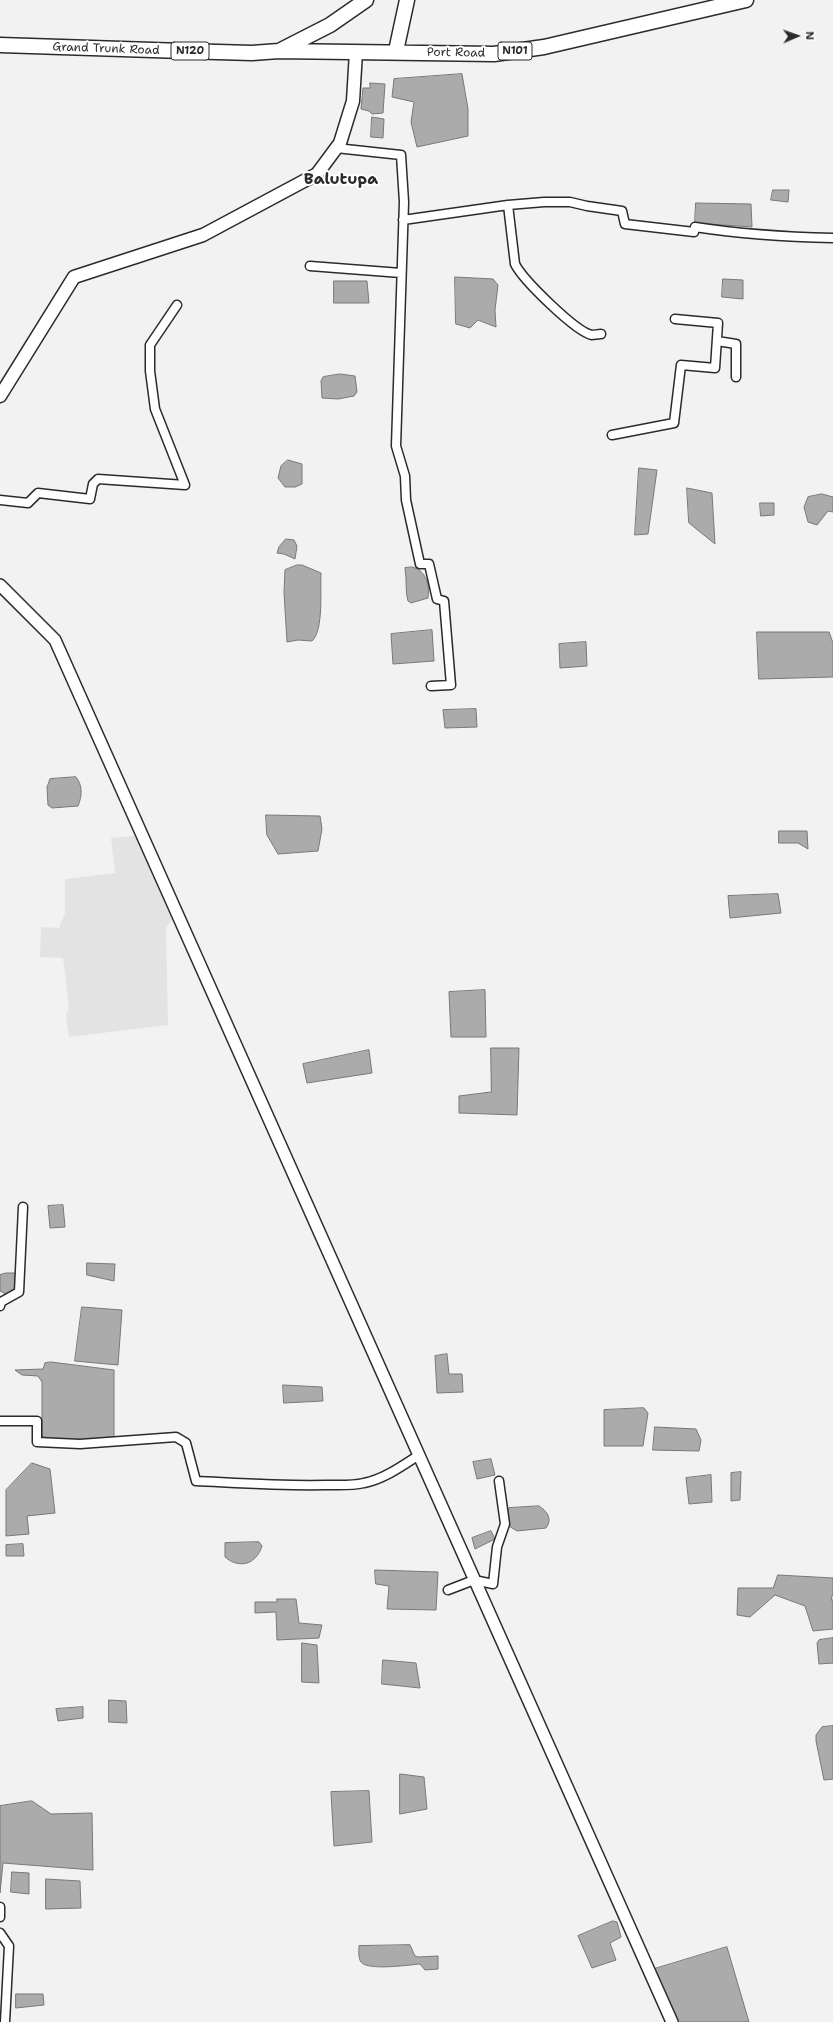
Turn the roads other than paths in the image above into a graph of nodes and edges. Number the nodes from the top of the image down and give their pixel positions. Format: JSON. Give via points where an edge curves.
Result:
{"nodes":[{"id":1,"x":366,"y":0,"type":"edge"},
{"id":2,"x":407,"y":0,"type":"edge"},
{"id":3,"x":746,"y":0,"type":"edge"},
{"id":4,"x":0,"y":45,"type":"edge"},
{"id":5,"x":279,"y":51,"type":"junction"},
{"id":6,"x":356,"y":52,"type":"junction"},
{"id":7,"x":396,"y":52,"type":"junction"},
{"id":8,"x":336,"y":148,"type":"junction"},
{"id":9,"x":508,"y":205,"type":"junction"},
{"id":10,"x":403,"y":220,"type":"junction"},
{"id":11,"x":833,"y":238,"type":"edge"},
{"id":12,"x":310,"y":266,"type":"dead end"},
{"id":13,"x":401,"y":273,"type":"junction"},
{"id":14,"x":177,"y":305,"type":"dead end"},
{"id":15,"x":675,"y":318,"type":"dead end"},
{"id":16,"x":601,"y":334,"type":"dead end"},
{"id":17,"x":717,"y":341,"type":"junction"},
{"id":18,"x":736,"y":377,"type":"dead end"},
{"id":19,"x":0,"y":396,"type":"edge"},
{"id":20,"x":612,"y":435,"type":"dead end"},
{"id":21,"x":0,"y":500,"type":"edge"},
{"id":22,"x":0,"y":585,"type":"edge"},
{"id":23,"x":431,"y":686,"type":"dead end"},
{"id":24,"x":23,"y":1207,"type":"dead end"},
{"id":25,"x":3,"y":1298,"type":"edge"},
{"id":26,"x":0,"y":1306,"type":"edge"},
{"id":27,"x":0,"y":1421,"type":"edge"},
{"id":28,"x":419,"y":1456,"type":"junction"},
{"id":29,"x":499,"y":1481,"type":"dead end"},
{"id":30,"x":474,"y":1580,"type":"junction"},
{"id":31,"x":448,"y":1590,"type":"dead end"},
{"id":32,"x":0,"y":1907,"type":"edge"},
{"id":33,"x":0,"y":1917,"type":"edge"},
{"id":34,"x":0,"y":1933,"type":"edge"},
{"id":35,"x":5,"y":2022,"type":"edge"},
{"id":36,"x":672,"y":2022,"type":"edge"}],
"edges":[{"from":1,"to":5,"type":"highway","name":"Grand Trunk Road","number":"N120","via":[[330,25]]},
{"from":2,"to":7,"type":"highway"},
{"from":3,"to":7,"type":"highway","name":"Port Road","number":"N101","via":[[522,50],[476,54]]},
{"from":4,"to":5,"type":"highway","name":"Grand Trunk Road","number":"N120","via":[[252,53]]},
{"from":5,"to":6,"type":"highway","name":"Port Road","number":"N101"},
{"from":6,"to":7,"type":"highway","name":"Port Road","number":"N101"},
{"from":6,"to":8,"type":"main road","via":[[353,101],[340,143]]},
{"from":8,"to":10,"type":"street","via":[[401,155]]},
{"from":8,"to":19,"type":"main road","via":[[317,174],[203,235],[74,277]]},
{"from":9,"to":10,"type":"street"},
{"from":9,"to":11,"type":"street","via":[[570,202],[622,211],[625,224],[694,232],[695,227],[745,235]]},
{"from":9,"to":16,"type":"street","via":[[515,264],[519,272],[539,294],[581,329],[591,335]]},
{"from":10,"to":13,"type":"street"},
{"from":12,"to":13,"type":"street"},
{"from":13,"to":23,"type":"street","via":[[396,446],[405,476],[406,500],[420,564],[429,564],[437,599],[444,601],[451,685]]},
{"from":14,"to":21,"type":"street","via":[[150,345],[150,371],[155,409],[185,485],[98,479],[93,484],[90,498],[38,493],[28,503]]},
{"from":15,"to":17,"type":"street","via":[[718,323]]},
{"from":17,"to":18,"type":"street","via":[[736,344]]},
{"from":17,"to":20,"type":"street","via":[[715,368],[681,365],[674,423]]},
{"from":22,"to":28,"type":"street","via":[[55,640]]},
{"from":24,"to":25,"type":"street","via":[[19,1292]]},
{"from":25,"to":26,"type":"street"},
{"from":27,"to":28,"type":"street","via":[[37,1421],[37,1442],[80,1444],[176,1437],[186,1443],[196,1481],[297,1486],[364,1483],[400,1468]]},
{"from":28,"to":30,"type":"street"},
{"from":29,"to":30,"type":"street","via":[[505,1524],[497,1547],[493,1584]]},
{"from":30,"to":31,"type":"street"},
{"from":30,"to":36,"type":"street"},
{"from":32,"to":33,"type":"street"},
{"from":34,"to":35,"type":"street","via":[[9,1946]]}]}
